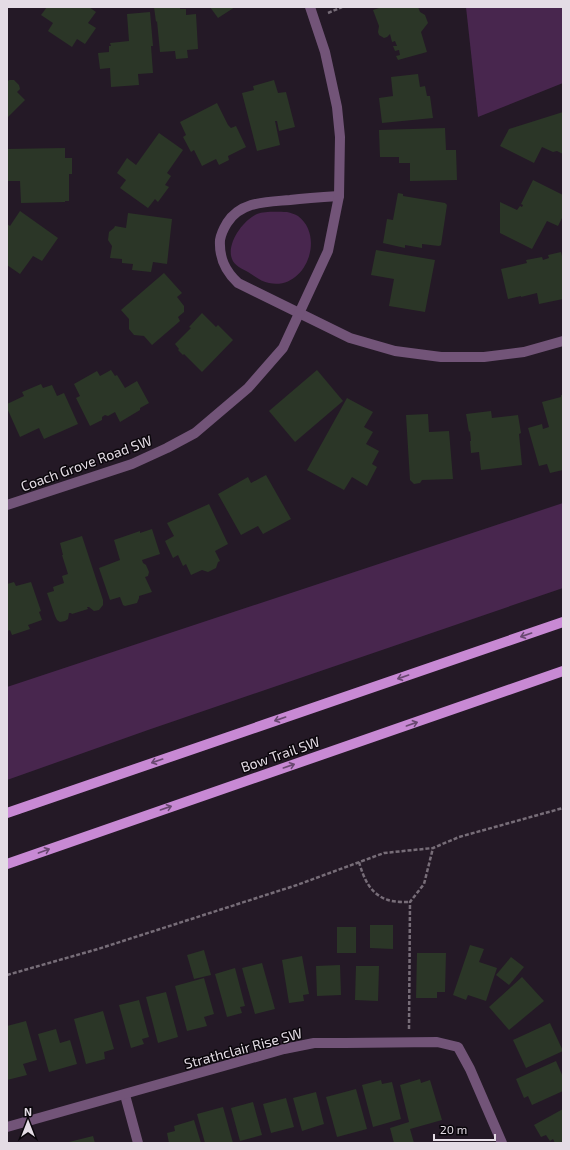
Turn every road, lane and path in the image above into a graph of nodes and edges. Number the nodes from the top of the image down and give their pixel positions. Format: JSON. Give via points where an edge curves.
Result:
{"nodes":[{"id":1,"x":310,"y":7,"type":"edge"},
{"id":2,"x":339,"y":196,"type":"junction"},
{"id":3,"x":300,"y":314,"type":"junction"},
{"id":4,"x":563,"y":341,"type":"edge"},
{"id":5,"x":7,"y":505,"type":"edge"},
{"id":6,"x":563,"y":622,"type":"edge"},
{"id":7,"x":563,"y":671,"type":"edge"},
{"id":8,"x":563,"y":808,"type":"edge"},
{"id":9,"x":7,"y":813,"type":"edge"},
{"id":10,"x":433,"y":848,"type":"junction"},
{"id":11,"x":359,"y":862,"type":"junction"},
{"id":12,"x":7,"y":864,"type":"edge"},
{"id":13,"x":410,"y":902,"type":"junction"},
{"id":14,"x":7,"y":975,"type":"edge"},
{"id":15,"x":411,"y":1043,"type":"junction"},
{"id":16,"x":125,"y":1094,"type":"junction"},
{"id":17,"x":7,"y":1127,"type":"edge"},
{"id":18,"x":138,"y":1143,"type":"edge"},
{"id":19,"x":502,"y":1143,"type":"edge"}],
"edges":[{"from":1,"to":2,"type":"street","name":"Coach Grove Road SW","via":[[325,52],[337,107],[340,137]]},
{"from":2,"to":3,"type":"street","name":"Coach Grove Road SW","via":[[328,251]]},
{"from":2,"to":3,"type":"street","via":[[254,203],[236,212],[224,227],[221,257],[231,275],[238,282]]},
{"from":3,"to":4,"type":"street","via":[[350,338],[396,350],[441,357],[484,357],[517,353]]},
{"from":3,"to":5,"type":"street","name":"Coach Grove Road SW","via":[[283,348],[248,388],[195,433],[132,464]]},
{"from":6,"to":9,"type":"main road","one_way":true},
{"from":12,"to":7,"type":"main road","name":"Bow Trail SW","one_way":true},
{"from":8,"to":10,"type":"path"},
{"from":10,"to":11,"type":"path","via":[[384,853]]},
{"from":10,"to":13,"type":"path","via":[[424,884]]},
{"from":11,"to":13,"type":"path","via":[[364,879],[375,893],[389,900]]},
{"from":11,"to":14,"type":"path","via":[[297,885],[105,947]]},
{"from":13,"to":15,"type":"path","via":[[408,1025]]},
{"from":15,"to":16,"type":"street","name":"Strathclair Rise SW","via":[[314,1043],[284,1049]]},
{"from":15,"to":19,"type":"street","name":"Strathclair Rise SW","via":[[438,1042],[458,1047]]},
{"from":16,"to":17,"type":"street","name":"Strathclair Rise SW"},
{"from":16,"to":18,"type":"street"}]}
